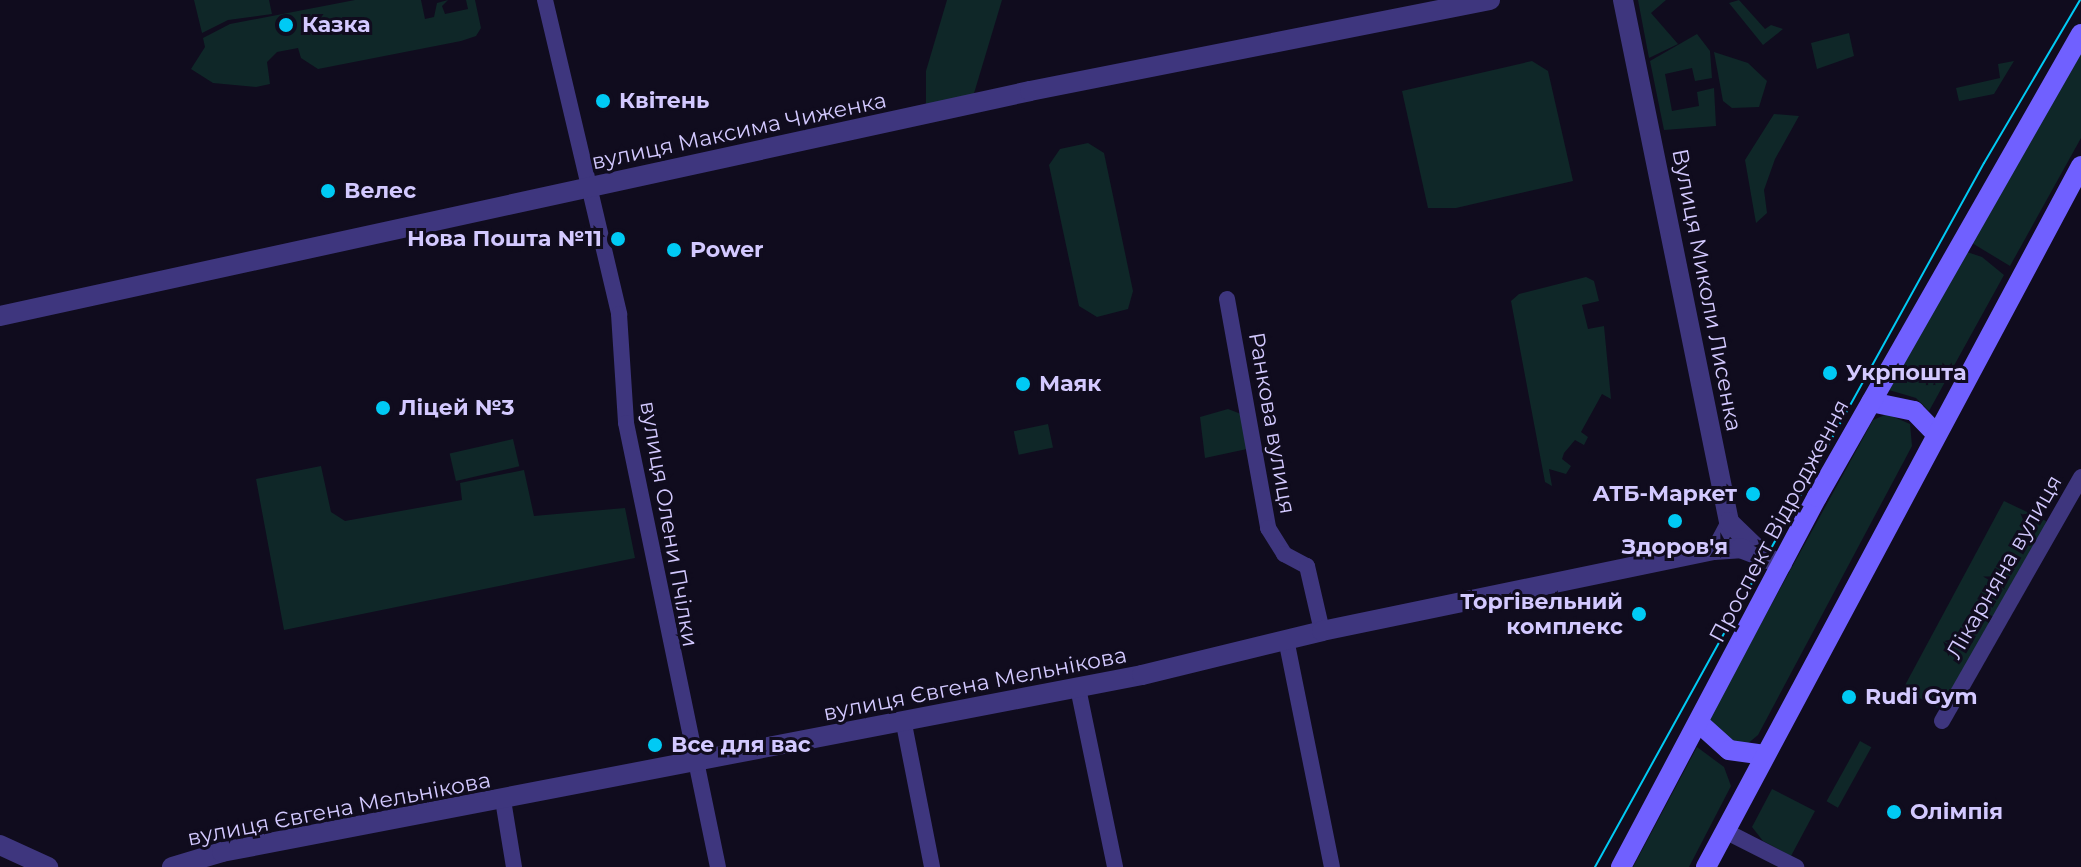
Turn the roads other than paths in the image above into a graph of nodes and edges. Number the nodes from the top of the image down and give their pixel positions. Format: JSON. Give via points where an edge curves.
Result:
{"nodes":[{"id":1,"x":545,"y":0,"type":"edge"},
{"id":2,"x":1490,"y":0,"type":"edge"},
{"id":3,"x":1623,"y":0,"type":"edge"},
{"id":4,"x":2081,"y":34,"type":"edge"},
{"id":5,"x":2081,"y":166,"type":"edge"},
{"id":6,"x":591,"y":188,"type":"junction"},
{"id":7,"x":1227,"y":299,"type":"dead end"},
{"id":8,"x":0,"y":316,"type":"edge"},
{"id":9,"x":1871,"y":402,"type":"junction"},
{"id":10,"x":1936,"y":434,"type":"junction"},
{"id":11,"x":2081,"y":479,"type":"edge"},
{"id":12,"x":1729,"y":522,"type":"junction"},
{"id":13,"x":1714,"y":550,"type":"junction"},
{"id":14,"x":1782,"y":564,"type":"junction"},
{"id":15,"x":1322,"y":631,"type":"junction"},
{"id":16,"x":1287,"y":644,"type":"junction"},
{"id":17,"x":1078,"y":688,"type":"junction"},
{"id":18,"x":1942,"y":721,"type":"dead end"},
{"id":19,"x":1699,"y":723,"type":"junction"},
{"id":20,"x":904,"y":724,"type":"junction"},
{"id":21,"x":1765,"y":755,"type":"junction"},
{"id":22,"x":694,"y":763,"type":"junction"},
{"id":23,"x":503,"y":800,"type":"junction"},
{"id":24,"x":1725,"y":831,"type":"junction"},
{"id":25,"x":0,"y":845,"type":"edge"},
{"id":26,"x":48,"y":867,"type":"edge"},
{"id":27,"x":172,"y":867,"type":"edge"},
{"id":28,"x":514,"y":867,"type":"edge"},
{"id":29,"x":718,"y":867,"type":"edge"},
{"id":30,"x":932,"y":867,"type":"edge"},
{"id":31,"x":1115,"y":867,"type":"edge"},
{"id":32,"x":1332,"y":867,"type":"edge"},
{"id":33,"x":1621,"y":867,"type":"edge"},
{"id":34,"x":1706,"y":867,"type":"edge"},
{"id":35,"x":1796,"y":867,"type":"edge"}],
"edges":[{"from":1,"to":6,"type":"street","name":"вулиця Олени Пчілки"},
{"from":2,"to":6,"type":"street","name":"вулиця Максима Чиженка","via":[[1030,91]]},
{"from":3,"to":12,"type":"street","name":"Вулиця Миколи Лисенка"},
{"from":4,"to":9,"type":"main road","name":"Проспект Відродження"},
{"from":5,"to":10,"type":"main road"},
{"from":6,"to":8,"type":"street","name":"вулиця Максима Чиженка"},
{"from":6,"to":22,"type":"street","name":"вулиця Олени Пчілки","via":[[619,314],[626,423]]},
{"from":7,"to":15,"type":"street","name":"Ранкова вулиця","via":[[1266,521],[1284,554],[1307,566]]},
{"from":9,"to":10,"type":"main road","via":[[1914,411]]},
{"from":9,"to":14,"type":"main road","name":"Проспект Відродження"},
{"from":10,"to":21,"type":"main road"},
{"from":11,"to":18,"type":"street","name":"Лікарняна вулиця"},
{"from":12,"to":13,"type":"street"},
{"from":12,"to":14,"type":"street","via":[[1744,541]]},
{"from":13,"to":14,"type":"street","name":"вулиця Євгена Мельнікова","via":[[1740,548]]},
{"from":13,"to":15,"type":"street","name":"вулиця Євгена Мельнікова"},
{"from":14,"to":19,"type":"main road","name":"Проспект Відродження"},
{"from":15,"to":16,"type":"street","name":"вулиця Євгена Мельнікова"},
{"from":16,"to":17,"type":"street","name":"вулиця Євгена Мельнікова"},
{"from":16,"to":32,"type":"street"},
{"from":17,"to":20,"type":"street","name":"вулиця Євгена Мельнікова"},
{"from":17,"to":31,"type":"street"},
{"from":19,"to":21,"type":"main road","via":[[1729,750]]},
{"from":19,"to":33,"type":"main road","name":"Проспект Відродження"},
{"from":20,"to":22,"type":"street","name":"вулиця Євгена Мельнікова"},
{"from":20,"to":30,"type":"street"},
{"from":21,"to":24,"type":"main road"},
{"from":22,"to":23,"type":"street","name":"вулиця Євгена Мельнікова"},
{"from":22,"to":29,"type":"street","name":"вулиця Олени Пчілки"},
{"from":23,"to":27,"type":"street","name":"вулиця Євгена Мельнікова","via":[[222,852]]},
{"from":23,"to":28,"type":"street"},
{"from":24,"to":34,"type":"main road"},
{"from":24,"to":35,"type":"street"},
{"from":25,"to":26,"type":"street"}]}
